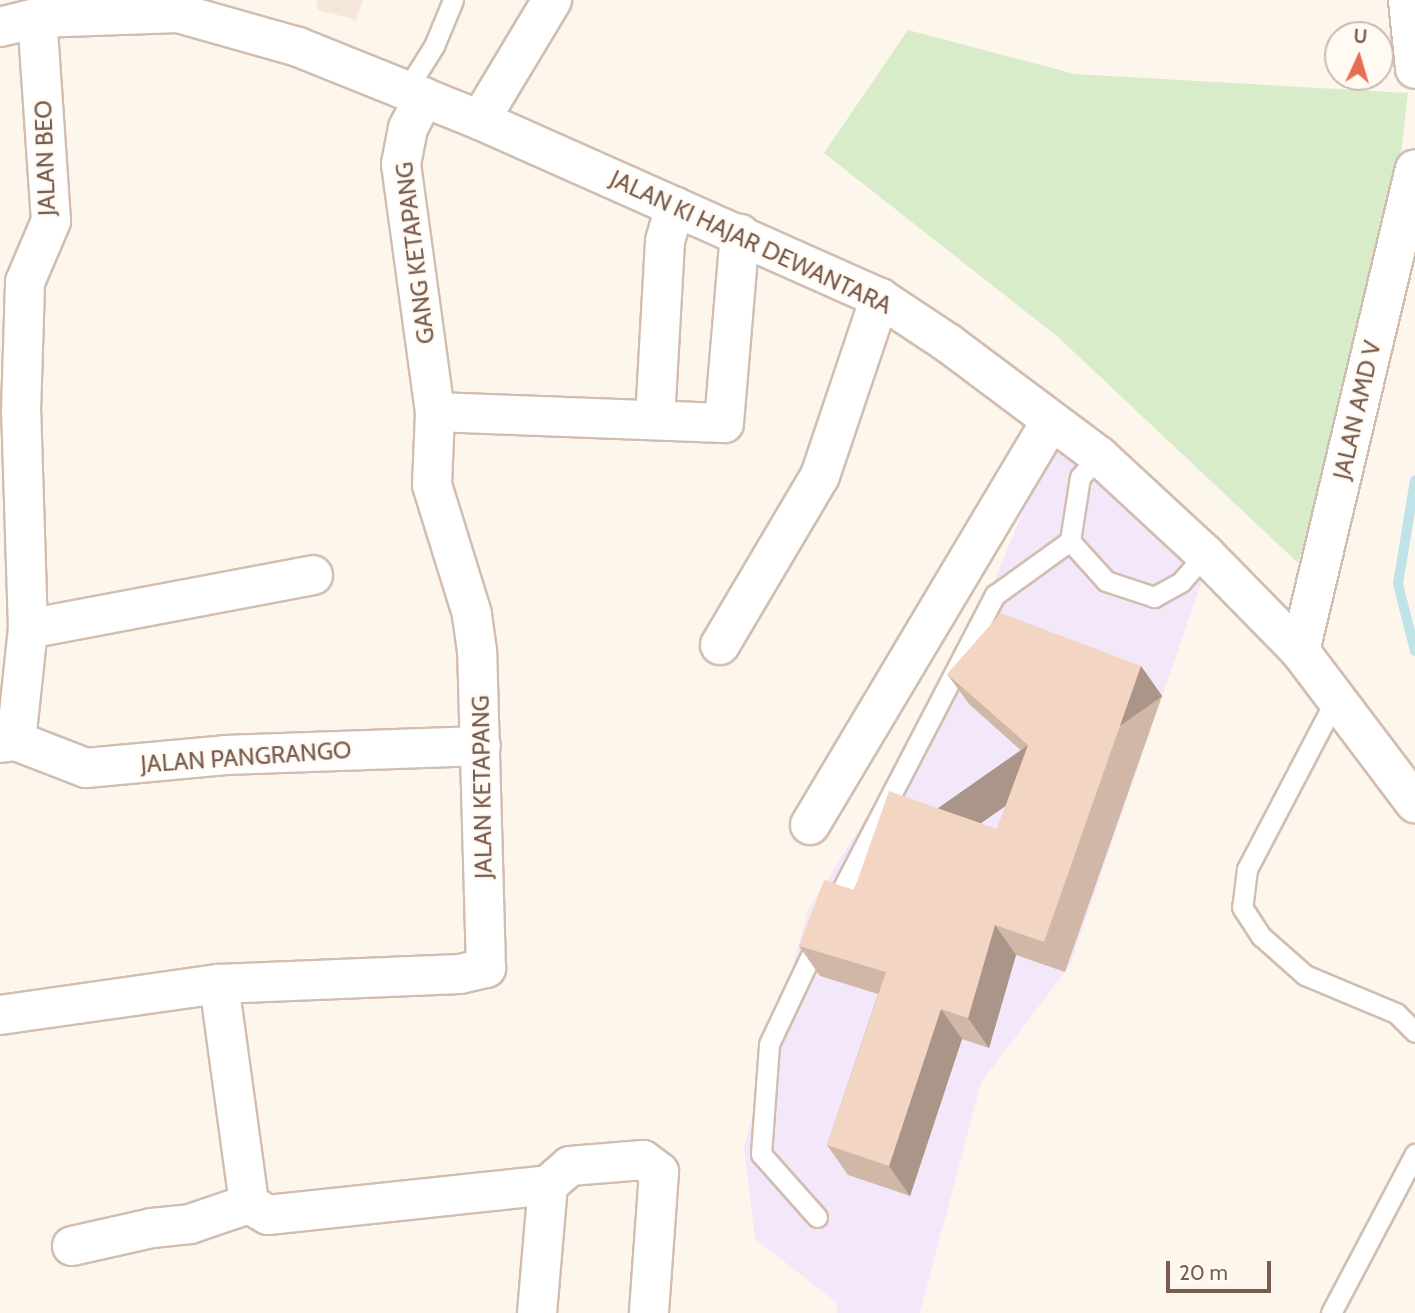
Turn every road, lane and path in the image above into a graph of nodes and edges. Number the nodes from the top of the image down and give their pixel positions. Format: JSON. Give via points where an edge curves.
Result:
{"nodes":[{"id":1,"x":453,"y":0,"type":"edge"},
{"id":2,"x":552,"y":0,"type":"edge"},
{"id":3,"x":1408,"y":0,"type":"edge"},
{"id":4,"x":177,"y":7,"type":"edge"},
{"id":5,"x":37,"y":18,"type":"junction"},
{"id":6,"x":0,"y":27,"type":"edge"},
{"id":7,"x":1415,"y":69,"type":"edge"},
{"id":8,"x":415,"y":93,"type":"junction"},
{"id":9,"x":480,"y":120,"type":"junction"},
{"id":10,"x":1415,"y":170,"type":"edge"},
{"id":11,"x":675,"y":206,"type":"junction"},
{"id":12,"x":740,"y":234,"type":"junction"},
{"id":13,"x":880,"y":298,"type":"junction"},
{"id":14,"x":435,"y":412,"type":"junction"},
{"id":15,"x":655,"y":420,"type":"junction"},
{"id":16,"x":1051,"y":421,"type":"junction"},
{"id":17,"x":1099,"y":456,"type":"junction"},
{"id":18,"x":11,"y":462,"type":"edge"},
{"id":19,"x":1070,"y":541,"type":"junction"},
{"id":20,"x":1205,"y":554,"type":"junction"},
{"id":21,"x":313,"y":575,"type":"dead end"},
{"id":22,"x":28,"y":629,"type":"junction"},
{"id":23,"x":720,"y":645,"type":"dead end"},
{"id":24,"x":1300,"y":651,"type":"junction"},
{"id":25,"x":1337,"y":697,"type":"junction"},
{"id":26,"x":8,"y":742,"type":"edge"},
{"id":27,"x":481,"y":746,"type":"junction"},
{"id":28,"x":1415,"y":803,"type":"edge"},
{"id":29,"x":810,"y":825,"type":"dead end"},
{"id":30,"x":219,"y":985,"type":"junction"},
{"id":31,"x":0,"y":1015,"type":"edge"},
{"id":32,"x":1415,"y":1032,"type":"edge"},
{"id":33,"x":1415,"y":1154,"type":"edge"},
{"id":34,"x":548,"y":1185,"type":"junction"},
{"id":35,"x":249,"y":1203,"type":"junction"},
{"id":36,"x":817,"y":1217,"type":"dead end"},
{"id":37,"x":72,"y":1246,"type":"dead end"},
{"id":38,"x":537,"y":1313,"type":"edge"},
{"id":39,"x":649,"y":1313,"type":"edge"},
{"id":40,"x":1331,"y":1313,"type":"edge"}],
"edges":[{"from":1,"to":8,"type":"lane"},
{"from":2,"to":9,"type":"street"},
{"from":3,"to":7,"type":"street"},
{"from":4,"to":5,"type":"street","name":"JALAN KI HAJAR DEWANTARA"},
{"from":4,"to":8,"type":"street","name":"JALAN KI HAJAR DEWANTARA","via":[[298,47]]},
{"from":5,"to":6,"type":"street","name":"JALAN KI HAJAR DEWANTARA"},
{"from":5,"to":18,"type":"street","name":"JALAN BEO","via":[[51,221],[24,282]]},
{"from":8,"to":9,"type":"street","name":"JALAN KI HAJAR DEWANTARA"},
{"from":8,"to":14,"type":"street","name":"GANG KETAPANG","via":[[401,164]]},
{"from":9,"to":11,"type":"street","name":"JALAN KI HAJAR DEWANTARA"},
{"from":10,"to":24,"type":"street","name":"JALAN AMD V"},
{"from":11,"to":12,"type":"street","name":"JALAN KI HAJAR DEWANTARA"},
{"from":11,"to":15,"type":"street","via":[[665,241]]},
{"from":12,"to":13,"type":"street","name":"JALAN KI HAJAR DEWANTARA"},
{"from":12,"to":15,"type":"street","via":[[724,422]]},
{"from":13,"to":16,"type":"street","name":"JALAN KI HAJAR DEWANTARA"},
{"from":13,"to":23,"type":"street","via":[[820,476]]},
{"from":14,"to":15,"type":"street"},
{"from":14,"to":27,"type":"street","name":"JALAN KETAPANG","via":[[432,485],[471,614]]},
{"from":16,"to":17,"type":"street","name":"JALAN KI HAJAR DEWANTARA"},
{"from":16,"to":29,"type":"street"},
{"from":17,"to":19,"type":"lane","via":[[1080,477]]},
{"from":17,"to":20,"type":"street","name":"JALAN KI HAJAR DEWANTARA"},
{"from":18,"to":22,"type":"street","name":"JALAN PANGRANGO"},
{"from":19,"to":20,"type":"lane","via":[[1106,581],[1154,597],[1181,582]]},
{"from":19,"to":36,"type":"lane","via":[[995,595],[855,863],[769,1044],[761,1154]]},
{"from":20,"to":24,"type":"street","name":"JALAN KI HAJAR DEWANTARA"},
{"from":21,"to":22,"type":"street"},
{"from":22,"to":26,"type":"street","name":"JALAN PANGRANGO"},
{"from":24,"to":25,"type":"street","name":"JALAN KI HAJAR DEWANTARA"},
{"from":25,"to":28,"type":"street","name":"JALAN KI HAJAR DEWANTARA"},
{"from":25,"to":32,"type":"lane","via":[[1247,869],[1242,906],[1261,936],[1305,975],[1396,1013]]},
{"from":26,"to":27,"type":"street","name":"JALAN PANGRANGO","via":[[86,768],[225,755]]},
{"from":27,"to":30,"type":"street","name":"JALAN KETAPANG","via":[[486,968],[460,974]]},
{"from":30,"to":31,"type":"street","name":"JALAN KETAPANG"},
{"from":30,"to":35,"type":"street"},
{"from":33,"to":40,"type":"lane"},
{"from":34,"to":35,"type":"street","via":[[268,1215]]},
{"from":34,"to":38,"type":"street"},
{"from":34,"to":39,"type":"street","via":[[570,1166],[643,1160],[659,1172]]},
{"from":35,"to":37,"type":"street","via":[[190,1224]]}]}
